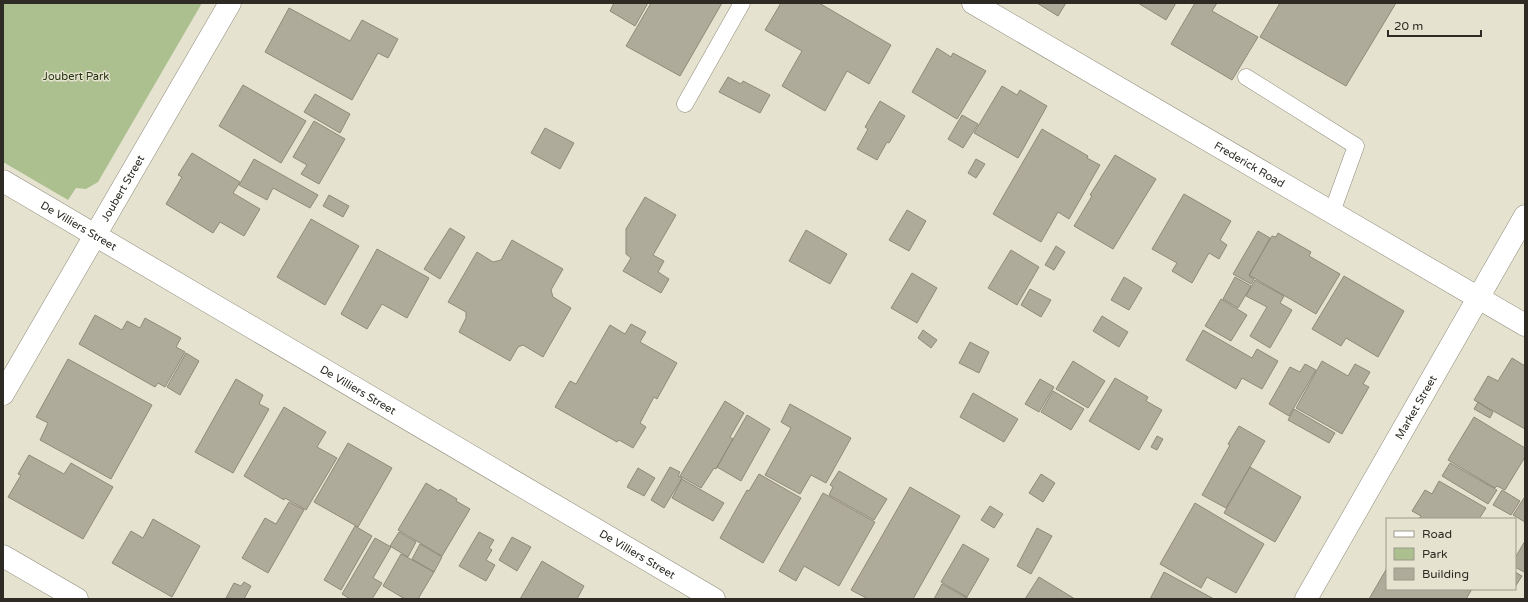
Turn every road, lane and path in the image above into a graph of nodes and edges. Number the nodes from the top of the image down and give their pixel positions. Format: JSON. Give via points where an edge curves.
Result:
{"nodes":[{"id":1,"x":230,"y":3,"type":"edge"},
{"id":2,"x":742,"y":3,"type":"edge"},
{"id":3,"x":973,"y":3,"type":"edge"},
{"id":4,"x":1246,"y":78,"type":"dead end"},
{"id":5,"x":685,"y":104,"type":"dead end"},
{"id":6,"x":3,"y":181,"type":"edge"},
{"id":7,"x":1332,"y":212,"type":"junction"},
{"id":8,"x":1525,"y":216,"type":"edge"},
{"id":9,"x":95,"y":235,"type":"junction"},
{"id":10,"x":1478,"y":299,"type":"junction"},
{"id":11,"x":1525,"y":325,"type":"edge"},
{"id":12,"x":3,"y":394,"type":"edge"},
{"id":13,"x":3,"y":556,"type":"edge"},
{"id":14,"x":77,"y":599,"type":"edge"},
{"id":15,"x":714,"y":599,"type":"edge"},
{"id":16,"x":1306,"y":599,"type":"edge"}],
"edges":[{"from":1,"to":9,"type":"street","name":"Joubert Street"},
{"from":2,"to":5,"type":"lane"},
{"from":3,"to":7,"type":"street","name":"Frederick Road"},
{"from":4,"to":7,"type":"lane","via":[[1356,146]]},
{"from":6,"to":9,"type":"street","name":"De Villiers Street"},
{"from":7,"to":10,"type":"street","name":"Frederick Road"},
{"from":8,"to":10,"type":"street","name":"Market Street"},
{"from":9,"to":12,"type":"street","name":"Joubert Street"},
{"from":9,"to":15,"type":"street","name":"De Villiers Street"},
{"from":10,"to":11,"type":"street","name":"Frederick Road"},
{"from":10,"to":16,"type":"street","name":"Market Street"},
{"from":13,"to":14,"type":"street"}]}
